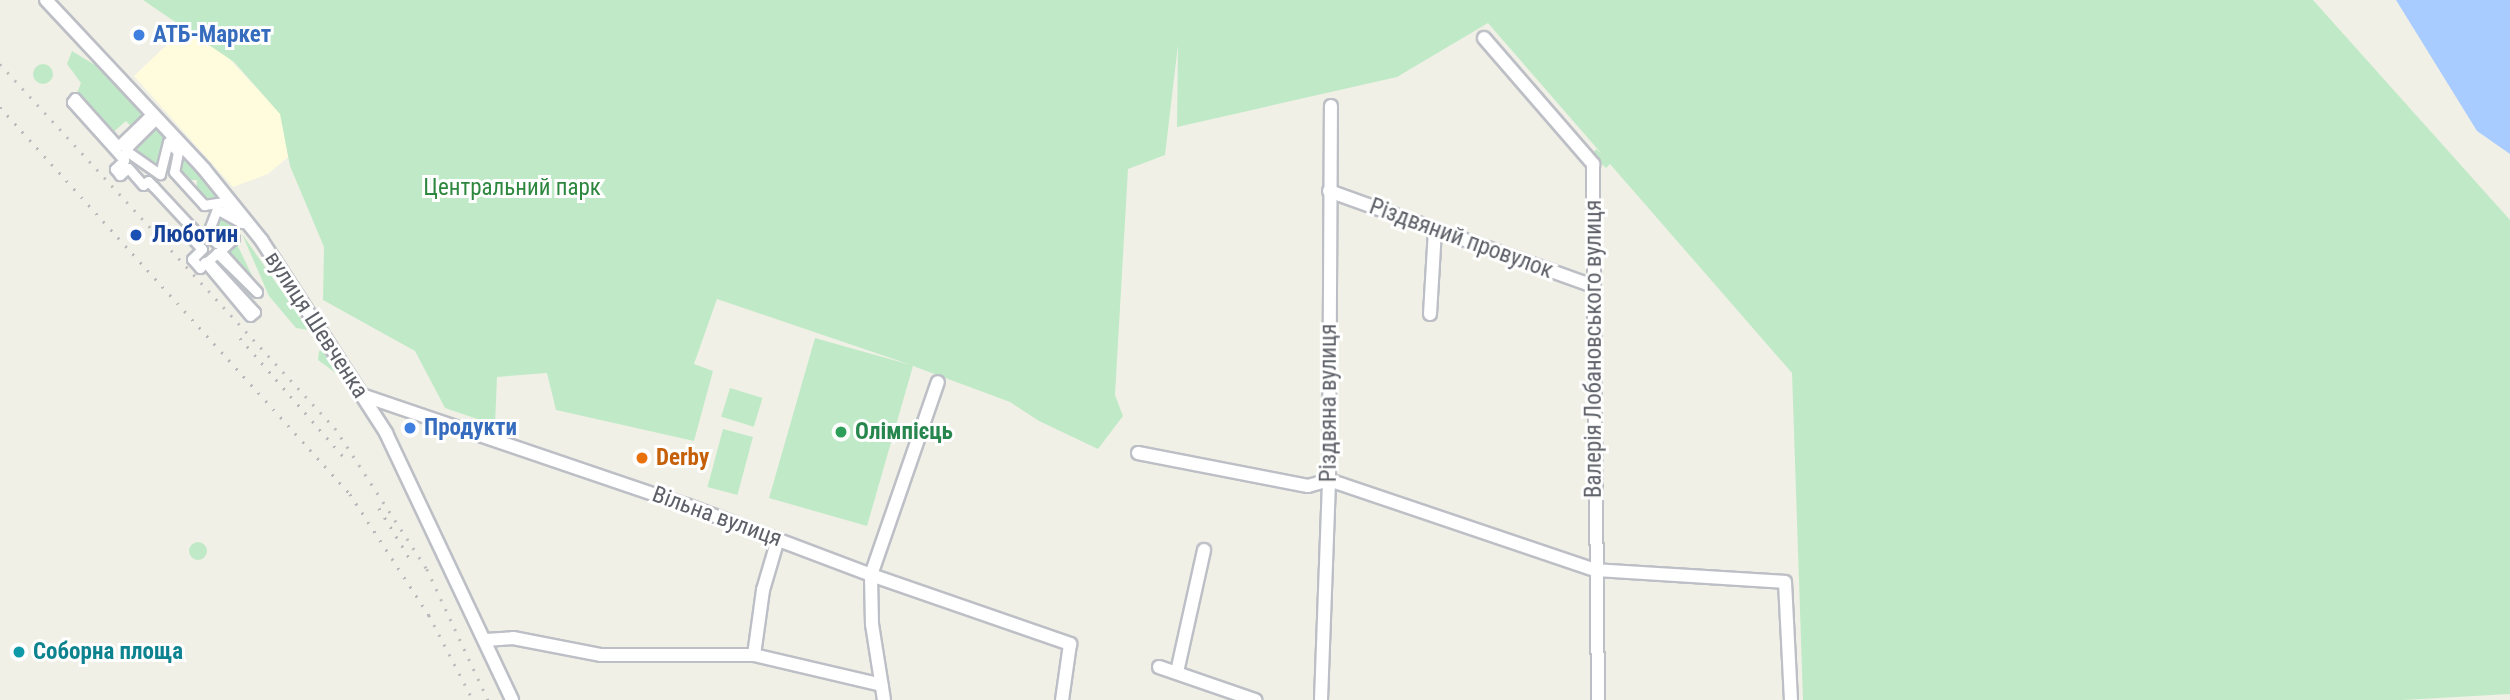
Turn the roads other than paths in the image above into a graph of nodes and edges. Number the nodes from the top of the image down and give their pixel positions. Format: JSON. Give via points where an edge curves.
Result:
{"nodes":[{"id":1,"x":46,"y":0,"type":"edge"},
{"id":2,"x":1484,"y":38,"type":"dead end"},
{"id":3,"x":1331,"y":106,"type":"dead end"},
{"id":4,"x":178,"y":152,"type":"joint"},
{"id":5,"x":1329,"y":191,"type":"junction"},
{"id":6,"x":1435,"y":229,"type":"junction"},
{"id":7,"x":1593,"y":286,"type":"junction"},
{"id":8,"x":1430,"y":314,"type":"dead end"},
{"id":9,"x":938,"y":382,"type":"dead end"},
{"id":10,"x":362,"y":396,"type":"junction"},
{"id":11,"x":1138,"y":453,"type":"dead end"},
{"id":12,"x":1329,"y":480,"type":"junction"},
{"id":13,"x":778,"y":538,"type":"junction"},
{"id":14,"x":1204,"y":550,"type":"dead end"},
{"id":15,"x":1595,"y":570,"type":"junction"},
{"id":16,"x":871,"y":575,"type":"junction"},
{"id":17,"x":486,"y":640,"type":"junction"},
{"id":18,"x":754,"y":655,"type":"junction"},
{"id":19,"x":1158,"y":667,"type":"dead end"},
{"id":20,"x":1177,"y":672,"type":"junction"},
{"id":21,"x":882,"y":685,"type":"junction"},
{"id":22,"x":1226,"y":694,"type":"edge"},
{"id":23,"x":512,"y":700,"type":"edge"},
{"id":24,"x":884,"y":700,"type":"edge"},
{"id":25,"x":1062,"y":700,"type":"edge"},
{"id":26,"x":1255,"y":700,"type":"edge"},
{"id":27,"x":1321,"y":700,"type":"edge"},
{"id":28,"x":1598,"y":700,"type":"edge"},
{"id":29,"x":1791,"y":700,"type":"edge"}],
"edges":[{"from":1,"to":10,"type":"street","name":"вулиця Шевченка","via":[[237,207]]},
{"from":2,"to":7,"type":"street","name":"Валерія Лобановського вулиця","via":[[1593,164]]},
{"from":3,"to":5,"type":"street","name":"Різдвяна вулиця"},
{"from":4,"to":4,"type":"street","via":[[168,142],[163,172],[158,174],[126,149],[152,123],[147,118],[118,146],[75,98],[72,102],[124,160],[115,169],[120,175],[128,168],[143,185],[148,181],[193,229],[188,234],[202,249],[192,259],[200,268],[205,262],[250,316],[255,312],[208,261],[217,253],[257,292],[220,251],[234,238],[228,236],[218,243],[207,234],[217,209],[242,223],[224,202],[204,205],[174,172]]},
{"from":5,"to":6,"type":"street","name":"Різдвяний провулок"},
{"from":5,"to":12,"type":"street","name":"Різдвяна вулиця"},
{"from":6,"to":7,"type":"street","name":"Різдвяний провулок"},
{"from":6,"to":8,"type":"street"},
{"from":7,"to":15,"type":"street","name":"Валерія Лобановського вулиця"},
{"from":9,"to":16,"type":"street"},
{"from":10,"to":13,"type":"street","name":"Вільна вулиця"},
{"from":10,"to":17,"type":"street","name":"вулиця Шевченка","via":[[386,433]]},
{"from":11,"to":12,"type":"street","via":[[1308,486]]},
{"from":12,"to":15,"type":"street"},
{"from":12,"to":27,"type":"street","name":"Різдвяна вулиця"},
{"from":13,"to":16,"type":"street","name":"Вільна вулиця"},
{"from":13,"to":18,"type":"street","via":[[763,590]]},
{"from":14,"to":20,"type":"street"},
{"from":15,"to":28,"type":"street","name":"Валерія Лобановського вулиця"},
{"from":15,"to":29,"type":"street","via":[[1785,582]]},
{"from":16,"to":21,"type":"street","via":[[872,624]]},
{"from":16,"to":25,"type":"street","name":"Вільна вулиця","via":[[1070,644]]},
{"from":17,"to":18,"type":"street","via":[[513,638],[601,655]]},
{"from":17,"to":23,"type":"street","name":"вулиця Шевченка"},
{"from":18,"to":21,"type":"street"},
{"from":19,"to":20,"type":"street"},
{"from":20,"to":22,"type":"street"},
{"from":21,"to":24,"type":"street"},
{"from":22,"to":26,"type":"street"}]}
